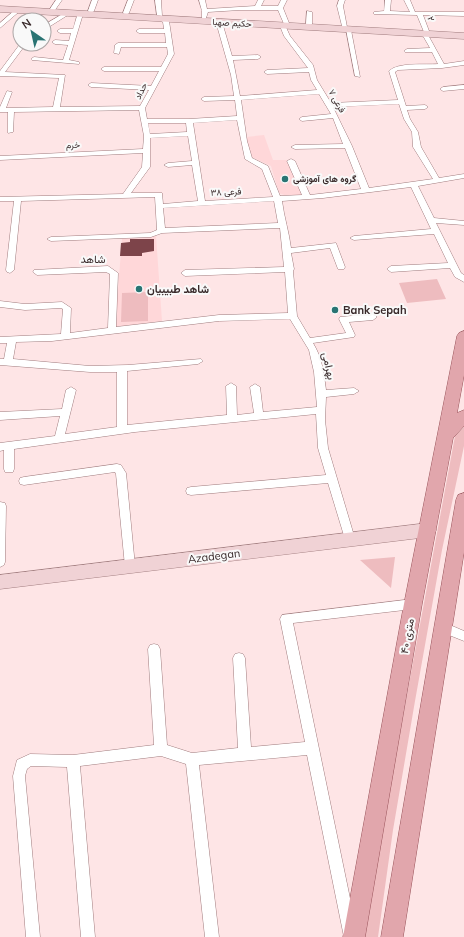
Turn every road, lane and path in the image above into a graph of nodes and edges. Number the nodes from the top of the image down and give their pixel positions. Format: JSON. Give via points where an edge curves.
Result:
{"nodes":[{"id":1,"x":6,"y":0,"type":"edge"},
{"id":2,"x":59,"y":0,"type":"edge"},
{"id":3,"x":95,"y":0,"type":"edge"},
{"id":4,"x":131,"y":0,"type":"edge"},
{"id":5,"x":158,"y":0,"type":"edge"},
{"id":6,"x":202,"y":0,"type":"edge"},
{"id":7,"x":237,"y":0,"type":"edge"},
{"id":8,"x":261,"y":0,"type":"edge"},
{"id":9,"x":284,"y":0,"type":"edge"},
{"id":10,"x":342,"y":0,"type":"edge"},
{"id":11,"x":388,"y":0,"type":"edge"},
{"id":12,"x":407,"y":0,"type":"edge"},
{"id":13,"x":442,"y":5,"type":"dead end"},
{"id":14,"x":0,"y":6,"type":"edge"},
{"id":15,"x":240,"y":8,"type":"junction"},
{"id":16,"x":280,"y":8,"type":"junction"},
{"id":17,"x":0,"y":9,"type":"edge"},
{"id":18,"x":53,"y":9,"type":"junction"},
{"id":19,"x":257,"y":9,"type":"junction"},
{"id":20,"x":18,"y":10,"type":"junction"},
{"id":21,"x":91,"y":11,"type":"junction"},
{"id":22,"x":309,"y":12,"type":"dead end"},
{"id":23,"x":68,"y":13,"type":"junction"},
{"id":24,"x":126,"y":13,"type":"junction"},
{"id":25,"x":376,"y":13,"type":"dead end"},
{"id":26,"x":387,"y":13,"type":"junction"},
{"id":27,"x":416,"y":13,"type":"junction"},
{"id":28,"x":80,"y":14,"type":"junction"},
{"id":29,"x":445,"y":14,"type":"junction"},
{"id":30,"x":464,"y":14,"type":"edge"},
{"id":31,"x":205,"y":15,"type":"junction"},
{"id":32,"x":160,"y":17,"type":"junction"},
{"id":33,"x":219,"y":22,"type":"junction"},
{"id":34,"x":52,"y":23,"type":"edge"},
{"id":35,"x":284,"y":24,"type":"junction"},
{"id":36,"x":310,"y":24,"type":"junction"},
{"id":37,"x":0,"y":26,"type":"edge"},
{"id":38,"x":347,"y":28,"type":"junction"},
{"id":39,"x":60,"y":31,"type":"dead end"},
{"id":40,"x":75,"y":31,"type":"junction"},
{"id":41,"x":139,"y":31,"type":"dead end"},
{"id":42,"x":167,"y":31,"type":"junction"},
{"id":43,"x":425,"y":33,"type":"junction"},
{"id":44,"x":464,"y":33,"type":"edge"},
{"id":45,"x":464,"y":36,"type":"edge"},
{"id":46,"x":55,"y":42,"type":"dead end"},
{"id":47,"x":71,"y":43,"type":"junction"},
{"id":48,"x":170,"y":45,"type":"junction"},
{"id":49,"x":433,"y":50,"type":"junction"},
{"id":50,"x":407,"y":51,"type":"dead end"},
{"id":51,"x":17,"y":52,"type":"edge"},
{"id":52,"x":117,"y":53,"type":"dead end"},
{"id":53,"x":258,"y":57,"type":"dead end"},
{"id":54,"x":229,"y":58,"type":"junction"},
{"id":55,"x":34,"y":60,"type":"dead end"},
{"id":56,"x":66,"y":61,"type":"junction"},
{"id":57,"x":77,"y":63,"type":"dead end"},
{"id":58,"x":464,"y":63,"type":"edge"},
{"id":59,"x":442,"y":66,"type":"junction"},
{"id":60,"x":104,"y":69,"type":"dead end"},
{"id":61,"x":162,"y":69,"type":"junction"},
{"id":62,"x":312,"y":70,"type":"junction"},
{"id":63,"x":266,"y":72,"type":"dead end"},
{"id":64,"x":1,"y":74,"type":"edge"},
{"id":65,"x":358,"y":76,"type":"dead end"},
{"id":66,"x":91,"y":85,"type":"dead end"},
{"id":67,"x":464,"y":87,"type":"edge"},
{"id":68,"x":152,"y":88,"type":"junction"},
{"id":69,"x":444,"y":89,"type":"dead end"},
{"id":70,"x":8,"y":92,"type":"dead end"},
{"id":71,"x":321,"y":92,"type":"junction"},
{"id":72,"x":236,"y":98,"type":"junction"},
{"id":73,"x":204,"y":99,"type":"dead end"},
{"id":74,"x":329,"y":105,"type":"junction"},
{"id":75,"x":402,"y":105,"type":"junction"},
{"id":76,"x":425,"y":107,"type":"dead end"},
{"id":77,"x":142,"y":108,"type":"junction"},
{"id":78,"x":1,"y":110,"type":"edge"},
{"id":79,"x":11,"y":110,"type":"junction"},
{"id":80,"x":56,"y":110,"type":"junction"},
{"id":81,"x":335,"y":116,"type":"junction"},
{"id":82,"x":241,"y":118,"type":"junction"},
{"id":83,"x":302,"y":119,"type":"dead end"},
{"id":84,"x":144,"y":120,"type":"junction"},
{"id":85,"x":189,"y":121,"type":"junction"},
{"id":86,"x":10,"y":132,"type":"dead end"},
{"id":87,"x":191,"y":134,"type":"junction"},
{"id":88,"x":147,"y":136,"type":"junction"},
{"id":89,"x":348,"y":146,"type":"junction"},
{"id":90,"x":295,"y":148,"type":"dead end"},
{"id":91,"x":146,"y":151,"type":"junction"},
{"id":92,"x":0,"y":158,"type":"edge"},
{"id":93,"x":291,"y":161,"type":"dead end"},
{"id":94,"x":196,"y":163,"type":"junction"},
{"id":95,"x":168,"y":165,"type":"dead end"},
{"id":96,"x":464,"y":176,"type":"edge"},
{"id":97,"x":437,"y":180,"type":"junction"},
{"id":98,"x":414,"y":184,"type":"junction"},
{"id":99,"x":366,"y":191,"type":"junction"},
{"id":100,"x":125,"y":196,"type":"junction"},
{"id":101,"x":307,"y":197,"type":"junction"},
{"id":102,"x":18,"y":198,"type":"junction"},
{"id":103,"x":0,"y":199,"type":"edge"},
{"id":104,"x":278,"y":200,"type":"junction"},
{"id":105,"x":202,"y":204,"type":"junction"},
{"id":106,"x":159,"y":206,"type":"junction"},
{"id":107,"x":431,"y":220,"type":"junction"},
{"id":108,"x":464,"y":223,"type":"edge"},
{"id":109,"x":283,"y":225,"type":"junction"},
{"id":110,"x":436,"y":230,"type":"junction"},
{"id":111,"x":161,"y":232,"type":"junction"},
{"id":112,"x":354,"y":238,"type":"dead end"},
{"id":113,"x":51,"y":239,"type":"dead end"},
{"id":114,"x":287,"y":251,"type":"junction"},
{"id":115,"x":453,"y":265,"type":"junction"},
{"id":116,"x":341,"y":267,"type":"dead end"},
{"id":117,"x":290,"y":269,"type":"junction"},
{"id":118,"x":391,"y":269,"type":"dead end"},
{"id":119,"x":10,"y":270,"type":"dead end"},
{"id":120,"x":37,"y":272,"type":"dead end"},
{"id":121,"x":185,"y":273,"type":"dead end"},
{"id":122,"x":464,"y":279,"type":"edge"},
{"id":123,"x":0,"y":304,"type":"edge"},
{"id":124,"x":293,"y":316,"type":"junction"},
{"id":125,"x":373,"y":317,"type":"dead end"},
{"id":126,"x":112,"y":331,"type":"junction"},
{"id":127,"x":65,"y":336,"type":"junction"},
{"id":128,"x":464,"y":336,"type":"edge"},
{"id":129,"x":12,"y":339,"type":"junction"},
{"id":130,"x":0,"y":340,"type":"edge"},
{"id":131,"x":308,"y":341,"type":"junction"},
{"id":132,"x":198,"y":361,"type":"dead end"},
{"id":133,"x":4,"y":362,"type":"edge"},
{"id":134,"x":122,"y":368,"type":"junction"},
{"id":135,"x":231,"y":386,"type":"dead end"},
{"id":136,"x":255,"y":387,"type":"dead end"},
{"id":137,"x":71,"y":390,"type":"dead end"},
{"id":138,"x":354,"y":391,"type":"dead end"},
{"id":139,"x":321,"y":394,"type":"junction"},
{"id":140,"x":321,"y":410,"type":"junction"},
{"id":141,"x":66,"y":412,"type":"junction"},
{"id":142,"x":0,"y":416,"type":"edge"},
{"id":143,"x":259,"y":416,"type":"junction"},
{"id":144,"x":464,"y":416,"type":"edge"},
{"id":145,"x":232,"y":418,"type":"junction"},
{"id":146,"x":122,"y":430,"type":"junction"},
{"id":147,"x":446,"y":436,"type":"junction"},
{"id":148,"x":59,"y":438,"type":"junction"},
{"id":149,"x":5,"y":446,"type":"edge"},
{"id":150,"x":9,"y":470,"type":"dead end"},
{"id":151,"x":332,"y":479,"type":"junction"},
{"id":152,"x":24,"y":481,"type":"dead end"},
{"id":153,"x":191,"y":491,"type":"dead end"},
{"id":154,"x":464,"y":500,"type":"edge"},
{"id":155,"x":1,"y":506,"type":"edge"},
{"id":156,"x":428,"y":530,"type":"junction"},
{"id":157,"x":350,"y":539,"type":"junction"},
{"id":158,"x":0,"y":562,"type":"edge"},
{"id":159,"x":130,"y":566,"type":"junction"},
{"id":160,"x":0,"y":582,"type":"edge"},
{"id":161,"x":413,"y":604,"type":"junction"},
{"id":162,"x":443,"y":627,"type":"junction"},
{"id":163,"x":464,"y":636,"type":"edge"},
{"id":164,"x":154,"y":649,"type":"dead end"},
{"id":165,"x":239,"y":658,"type":"dead end"},
{"id":166,"x":311,"y":748,"type":"junction"},
{"id":167,"x":161,"y":750,"type":"junction"},
{"id":168,"x":245,"y":755,"type":"junction"},
{"id":169,"x":192,"y":759,"type":"junction"},
{"id":170,"x":73,"y":761,"type":"junction"},
{"id":171,"x":33,"y":937,"type":"edge"},
{"id":172,"x":88,"y":937,"type":"edge"},
{"id":173,"x":212,"y":937,"type":"edge"},
{"id":174,"x":352,"y":937,"type":"edge"},
{"id":175,"x":392,"y":937,"type":"edge"}],
"edges":[{"from":1,"to":14,"type":"street"},
{"from":2,"to":18,"type":"street"},
{"from":3,"to":21,"type":"street"},
{"from":4,"to":24,"type":"street"},
{"from":5,"to":32,"type":"street"},
{"from":6,"to":31,"type":"street"},
{"from":7,"to":15,"type":"street"},
{"from":8,"to":19,"type":"street"},
{"from":9,"to":16,"type":"street"},
{"from":10,"to":38,"type":"street","via":[[340,6]]},
{"from":11,"to":26,"type":"street"},
{"from":12,"to":27,"type":"street","name":"۲"},
{"from":13,"to":29,"type":"street"},
{"from":14,"to":18,"type":"street","name":"حکیم صهبا"},
{"from":15,"to":19,"type":"street"},
{"from":15,"to":31,"type":"street"},
{"from":16,"to":19,"type":"street"},
{"from":16,"to":35,"type":"street","name":"فرعی ۷"},
{"from":17,"to":20,"type":"street","name":"حکیم صهبا"},
{"from":18,"to":21,"type":"street","name":"حکیم صهبا"},
{"from":20,"to":23,"type":"street","name":"حکیم صهبا"},
{"from":20,"to":37,"type":"street"},
{"from":21,"to":24,"type":"street","name":"حکیم صهبا"},
{"from":22,"to":36,"type":"street"},
{"from":23,"to":28,"type":"street","name":"حکیم صهبا"},
{"from":23,"to":34,"type":"street"},
{"from":24,"to":32,"type":"street","name":"حکیم صهبا"},
{"from":25,"to":26,"type":"street"},
{"from":26,"to":27,"type":"street"},
{"from":27,"to":29,"type":"street"},
{"from":27,"to":43,"type":"street","name":"۲"},
{"from":28,"to":32,"type":"street","name":"حکیم صهبا"},
{"from":28,"to":40,"type":"street"},
{"from":29,"to":30,"type":"street"},
{"from":31,"to":32,"type":"street","name":"حکیم صهبا"},
{"from":31,"to":35,"type":"street","name":"حکیم صهبا"},
{"from":32,"to":33,"type":"street","name":"حکیم صهبا"},
{"from":32,"to":42,"type":"street","name":"حداد","via":[[166,21]]},
{"from":33,"to":35,"type":"street","name":"حکیم صهبا"},
{"from":33,"to":54,"type":"street","name":"بهرامی"},
{"from":35,"to":36,"type":"street","name":"حکیم صهبا"},
{"from":35,"to":38,"type":"street","name":"حکیم صهبا"},
{"from":35,"to":62,"type":"street","name":"فرعی ۷","via":[[288,36]]},
{"from":36,"to":38,"type":"street","name":"حکیم صهبا"},
{"from":38,"to":43,"type":"street","name":"حکیم صهبا"},
{"from":38,"to":65,"type":"street"},
{"from":39,"to":40,"type":"street"},
{"from":40,"to":47,"type":"street"},
{"from":41,"to":42,"type":"street"},
{"from":42,"to":48,"type":"street","name":"حداد"},
{"from":43,"to":44,"type":"street","name":"حکیم صهبا"},
{"from":43,"to":45,"type":"street","name":"حکیم صهبا"},
{"from":43,"to":49,"type":"street","name":"۲"},
{"from":46,"to":47,"type":"street"},
{"from":47,"to":56,"type":"street"},
{"from":48,"to":52,"type":"street","via":[[118,45]]},
{"from":48,"to":61,"type":"street","name":"حداد","via":[[170,54]]},
{"from":49,"to":50,"type":"street"},
{"from":49,"to":59,"type":"street","name":"۲","via":[[438,54]]},
{"from":51,"to":64,"type":"street"},
{"from":53,"to":54,"type":"street"},
{"from":54,"to":72,"type":"street","name":"بهرامی"},
{"from":55,"to":56,"type":"street"},
{"from":56,"to":57,"type":"street"},
{"from":58,"to":59,"type":"street"},
{"from":59,"to":75,"type":"street","via":[[392,70]]},
{"from":60,"to":61,"type":"street"},
{"from":61,"to":68,"type":"street","name":"حداد"},
{"from":62,"to":63,"type":"street"},
{"from":62,"to":71,"type":"street","name":"فرعی ۷"},
{"from":64,"to":80,"type":"street","via":[[63,76]]},
{"from":66,"to":68,"type":"street"},
{"from":67,"to":69,"type":"street"},
{"from":68,"to":77,"type":"street","name":"حداد"},
{"from":70,"to":78,"type":"street"},
{"from":71,"to":72,"type":"street"},
{"from":71,"to":74,"type":"street","name":"فرعی ۷"},
{"from":72,"to":73,"type":"street"},
{"from":72,"to":82,"type":"street","name":"بهرامی"},
{"from":74,"to":75,"type":"street"},
{"from":74,"to":81,"type":"street","name":"فرعی ۷"},
{"from":75,"to":76,"type":"street"},
{"from":75,"to":97,"type":"street","via":[[415,132],[417,146]]},
{"from":77,"to":80,"type":"street"},
{"from":77,"to":84,"type":"street","name":"حداد"},
{"from":78,"to":79,"type":"street"},
{"from":79,"to":80,"type":"street"},
{"from":79,"to":86,"type":"street"},
{"from":81,"to":83,"type":"street"},
{"from":81,"to":89,"type":"street","name":"فرعی ۷"},
{"from":82,"to":85,"type":"street"},
{"from":82,"to":104,"type":"street","name":"بهرامی","via":[[249,159],[265,168]]},
{"from":84,"to":85,"type":"street"},
{"from":84,"to":88,"type":"street","name":"حداد"},
{"from":85,"to":87,"type":"street"},
{"from":87,"to":88,"type":"street"},
{"from":87,"to":94,"type":"street"},
{"from":88,"to":91,"type":"street","name":"حداد"},
{"from":89,"to":90,"type":"street"},
{"from":89,"to":99,"type":"street","name":"فرعی ۷"},
{"from":91,"to":92,"type":"street","name":"خرم"},
{"from":91,"to":100,"type":"street","name":"حداد","via":[[146,167]]},
{"from":93,"to":101,"type":"street"},
{"from":94,"to":95,"type":"street"},
{"from":94,"to":105,"type":"street"},
{"from":96,"to":97,"type":"street","name":"فرعی ۳۸"},
{"from":97,"to":98,"type":"street","name":"فرعی ۳۸"},
{"from":98,"to":99,"type":"street","name":"فرعی ۳۸"},
{"from":98,"to":107,"type":"street"},
{"from":99,"to":101,"type":"street","name":"فرعی ۳۸"},
{"from":100,"to":102,"type":"street"},
{"from":100,"to":106,"type":"street","via":[[159,195]]},
{"from":101,"to":104,"type":"street","name":"فرعی ۳۸"},
{"from":102,"to":103,"type":"street"},
{"from":102,"to":119,"type":"street"},
{"from":104,"to":105,"type":"street","name":"فرعی ۳۸"},
{"from":104,"to":109,"type":"street","name":"بهرامی"},
{"from":105,"to":106,"type":"street","name":"فرعی ۳۸"},
{"from":106,"to":111,"type":"street"},
{"from":107,"to":108,"type":"street"},
{"from":107,"to":110,"type":"street"},
{"from":109,"to":111,"type":"street"},
{"from":109,"to":114,"type":"street","name":"بهرامی"},
{"from":110,"to":112,"type":"street"},
{"from":110,"to":115,"type":"street"},
{"from":111,"to":113,"type":"street"},
{"from":114,"to":116,"type":"street","via":[[333,245]]},
{"from":114,"to":117,"type":"street","name":"بهرامی"},
{"from":115,"to":118,"type":"street"},
{"from":115,"to":122,"type":"street","via":[[458,275]]},
{"from":117,"to":121,"type":"street"},
{"from":117,"to":124,"type":"street","name":"بهرامی"},
{"from":120,"to":126,"type":"street","name":"شاهد","via":[[108,269],[114,273]]},
{"from":123,"to":127,"type":"street","via":[[25,307],[62,305],[67,308]]},
{"from":124,"to":126,"type":"street","via":[[219,318]]},
{"from":124,"to":131,"type":"street","name":"بهرامی"},
{"from":125,"to":131,"type":"street","via":[[343,320],[351,335]]},
{"from":126,"to":127,"type":"street"},
{"from":127,"to":129,"type":"street"},
{"from":128,"to":147,"type":"main road","name":"۴۰ متری"},
{"from":129,"to":130,"type":"street"},
{"from":129,"to":133,"type":"street"},
{"from":131,"to":139,"type":"street","name":"بهرامی","via":[[319,372]]},
{"from":132,"to":134,"type":"street"},
{"from":133,"to":134,"type":"street","via":[[90,369]]},
{"from":134,"to":146,"type":"street"},
{"from":135,"to":145,"type":"street"},
{"from":136,"to":143,"type":"street"},
{"from":137,"to":141,"type":"street"},
{"from":138,"to":139,"type":"street"},
{"from":139,"to":140,"type":"street","name":"بهرامی"},
{"from":140,"to":143,"type":"street"},
{"from":140,"to":151,"type":"street","name":"بهرامی","via":[[323,448]]},
{"from":141,"to":142,"type":"street"},
{"from":141,"to":148,"type":"street"},
{"from":143,"to":145,"type":"street"},
{"from":144,"to":147,"type":"main road"},
{"from":145,"to":146,"type":"street"},
{"from":146,"to":148,"type":"street"},
{"from":147,"to":156,"type":"main road","name":"۴۰ متری"},
{"from":148,"to":149,"type":"street"},
{"from":149,"to":150,"type":"street"},
{"from":151,"to":153,"type":"street"},
{"from":151,"to":157,"type":"street","name":"بهرامی"},
{"from":152,"to":159,"type":"street","via":[[117,468],[121,473]]},
{"from":154,"to":162,"type":"main road"},
{"from":155,"to":158,"type":"street"},
{"from":156,"to":157,"type":"street","name":"Azadegan"},
{"from":156,"to":161,"type":"main road","name":"۴۰ متری"},
{"from":157,"to":159,"type":"street","name":"Azadegan"},
{"from":159,"to":160,"type":"street","name":"Azadegan"},
{"from":161,"to":166,"type":"street","via":[[286,619]]},
{"from":161,"to":174,"type":"main road","name":"۴۰ متری"},
{"from":162,"to":163,"type":"street"},
{"from":162,"to":175,"type":"main road"},
{"from":164,"to":167,"type":"street"},
{"from":165,"to":168,"type":"street"},
{"from":166,"to":168,"type":"street"},
{"from":166,"to":174,"type":"street"},
{"from":167,"to":169,"type":"street"},
{"from":167,"to":170,"type":"street"},
{"from":168,"to":169,"type":"street"},
{"from":169,"to":173,"type":"street"},
{"from":170,"to":171,"type":"street","via":[[30,760],[22,765],[19,776]]},
{"from":170,"to":172,"type":"street"}]}
